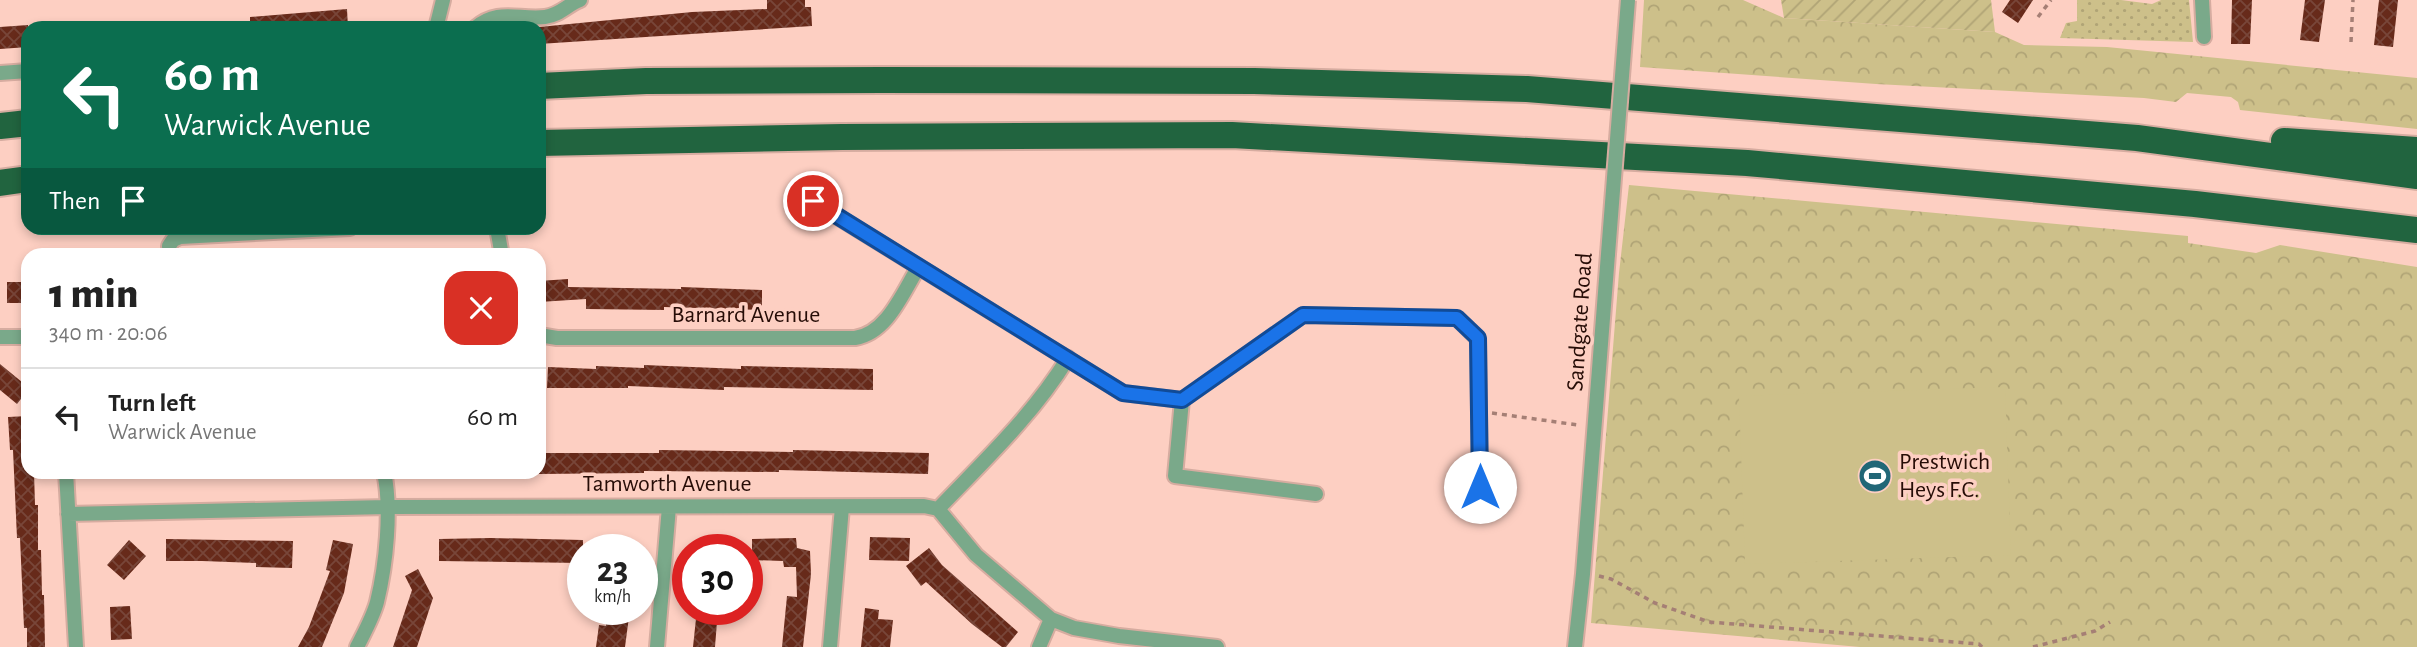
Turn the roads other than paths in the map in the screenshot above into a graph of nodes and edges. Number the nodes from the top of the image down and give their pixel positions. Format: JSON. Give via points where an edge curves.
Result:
{"nodes":[{"id":1,"x":443,"y":0,"type":"edge"},
{"id":2,"x":580,"y":0,"type":"edge"},
{"id":3,"x":1628,"y":0,"type":"edge"},
{"id":4,"x":2202,"y":0,"type":"edge"},
{"id":5,"x":438,"y":21,"type":"edge"},
{"id":6,"x":485,"y":21,"type":"edge"},
{"id":7,"x":2204,"y":37,"type":"dead end"},
{"id":8,"x":21,"y":72,"type":"edge"},
{"id":9,"x":0,"y":73,"type":"edge"},
{"id":10,"x":546,"y":86,"type":"edge"},
{"id":11,"x":21,"y":124,"type":"edge"},
{"id":12,"x":0,"y":125,"type":"edge"},
{"id":13,"x":546,"y":143,"type":"edge"},
{"id":14,"x":2199,"y":146,"type":"junction"},
{"id":15,"x":2417,"y":150,"type":"edge"},
{"id":16,"x":2417,"y":176,"type":"edge"},
{"id":17,"x":21,"y":180,"type":"edge"},
{"id":18,"x":0,"y":183,"type":"edge"},
{"id":19,"x":813,"y":201,"type":"dead end"},
{"id":20,"x":2417,"y":230,"type":"edge"},
{"id":21,"x":218,"y":235,"type":"edge"},
{"id":22,"x":169,"y":248,"type":"edge"},
{"id":23,"x":918,"y":268,"type":"junction"},
{"id":24,"x":546,"y":336,"type":"edge"},
{"id":25,"x":0,"y":337,"type":"edge"},
{"id":26,"x":21,"y":337,"type":"edge"},
{"id":27,"x":1068,"y":358,"type":"junction"},
{"id":28,"x":1182,"y":400,"type":"junction"},
{"id":29,"x":66,"y":479,"type":"edge"},
{"id":30,"x":385,"y":479,"type":"edge"},
{"id":31,"x":1480,"y":487,"type":"dead end"},
{"id":32,"x":1316,"y":494,"type":"dead end"},
{"id":33,"x":387,"y":507,"type":"junction"},
{"id":34,"x":842,"y":507,"type":"junction"},
{"id":35,"x":669,"y":508,"type":"junction"},
{"id":36,"x":938,"y":509,"type":"junction"},
{"id":37,"x":68,"y":514,"type":"junction"},
{"id":38,"x":1051,"y":619,"type":"junction"},
{"id":39,"x":76,"y":647,"type":"edge"},
{"id":40,"x":357,"y":647,"type":"edge"},
{"id":41,"x":657,"y":647,"type":"edge"},
{"id":42,"x":831,"y":647,"type":"edge"},
{"id":43,"x":1039,"y":647,"type":"edge"},
{"id":44,"x":1217,"y":647,"type":"edge"},
{"id":45,"x":1575,"y":647,"type":"edge"}],
"edges":[{"from":1,"to":5,"type":"street"},
{"from":2,"to":6,"type":"street","via":[[545,17],[490,17]]},
{"from":3,"to":45,"type":"street","name":"Sandgate Road","bridge":true},
{"from":4,"to":7,"type":"street"},
{"from":8,"to":9,"type":"street"},
{"from":10,"to":14,"type":"highway","via":[[909,80],[1254,81],[1513,88],[1923,119]]},
{"from":11,"to":12,"type":"highway"},
{"from":13,"to":20,"type":"highway","via":[[1232,135],[1747,163],[2195,204]]},
{"from":14,"to":15,"type":"highway","via":[[2269,141]]},
{"from":14,"to":16,"type":"highway"},
{"from":17,"to":18,"type":"highway"},
{"from":19,"to":23,"type":"street"},
{"from":21,"to":22,"type":"street","via":[[180,237]]},
{"from":23,"to":24,"type":"street","name":"Barnard Avenue","via":[[883,324],[867,336]]},
{"from":23,"to":27,"type":"street"},
{"from":25,"to":26,"type":"street"},
{"from":27,"to":28,"type":"street","via":[[1123,393]]},
{"from":27,"to":36,"type":"street","via":[[1030,413]]},
{"from":28,"to":31,"type":"street","via":[[1303,315],[1457,318],[1478,338]]},
{"from":28,"to":32,"type":"street","via":[[1175,476]]},
{"from":29,"to":37,"type":"street"},
{"from":30,"to":33,"type":"street"},
{"from":33,"to":35,"type":"street","name":"Tamworth Avenue"},
{"from":33,"to":37,"type":"street","name":"Tamworth Avenue"},
{"from":33,"to":40,"type":"street","via":[[377,605]]},
{"from":34,"to":35,"type":"street","name":"Tamworth Avenue"},
{"from":34,"to":36,"type":"street","name":"Tamworth Avenue"},
{"from":34,"to":42,"type":"street"},
{"from":35,"to":41,"type":"street"},
{"from":36,"to":38,"type":"street","via":[[976,555]]},
{"from":37,"to":39,"type":"street"},
{"from":38,"to":43,"type":"street"},
{"from":38,"to":44,"type":"street","via":[[1119,636]]}]}
